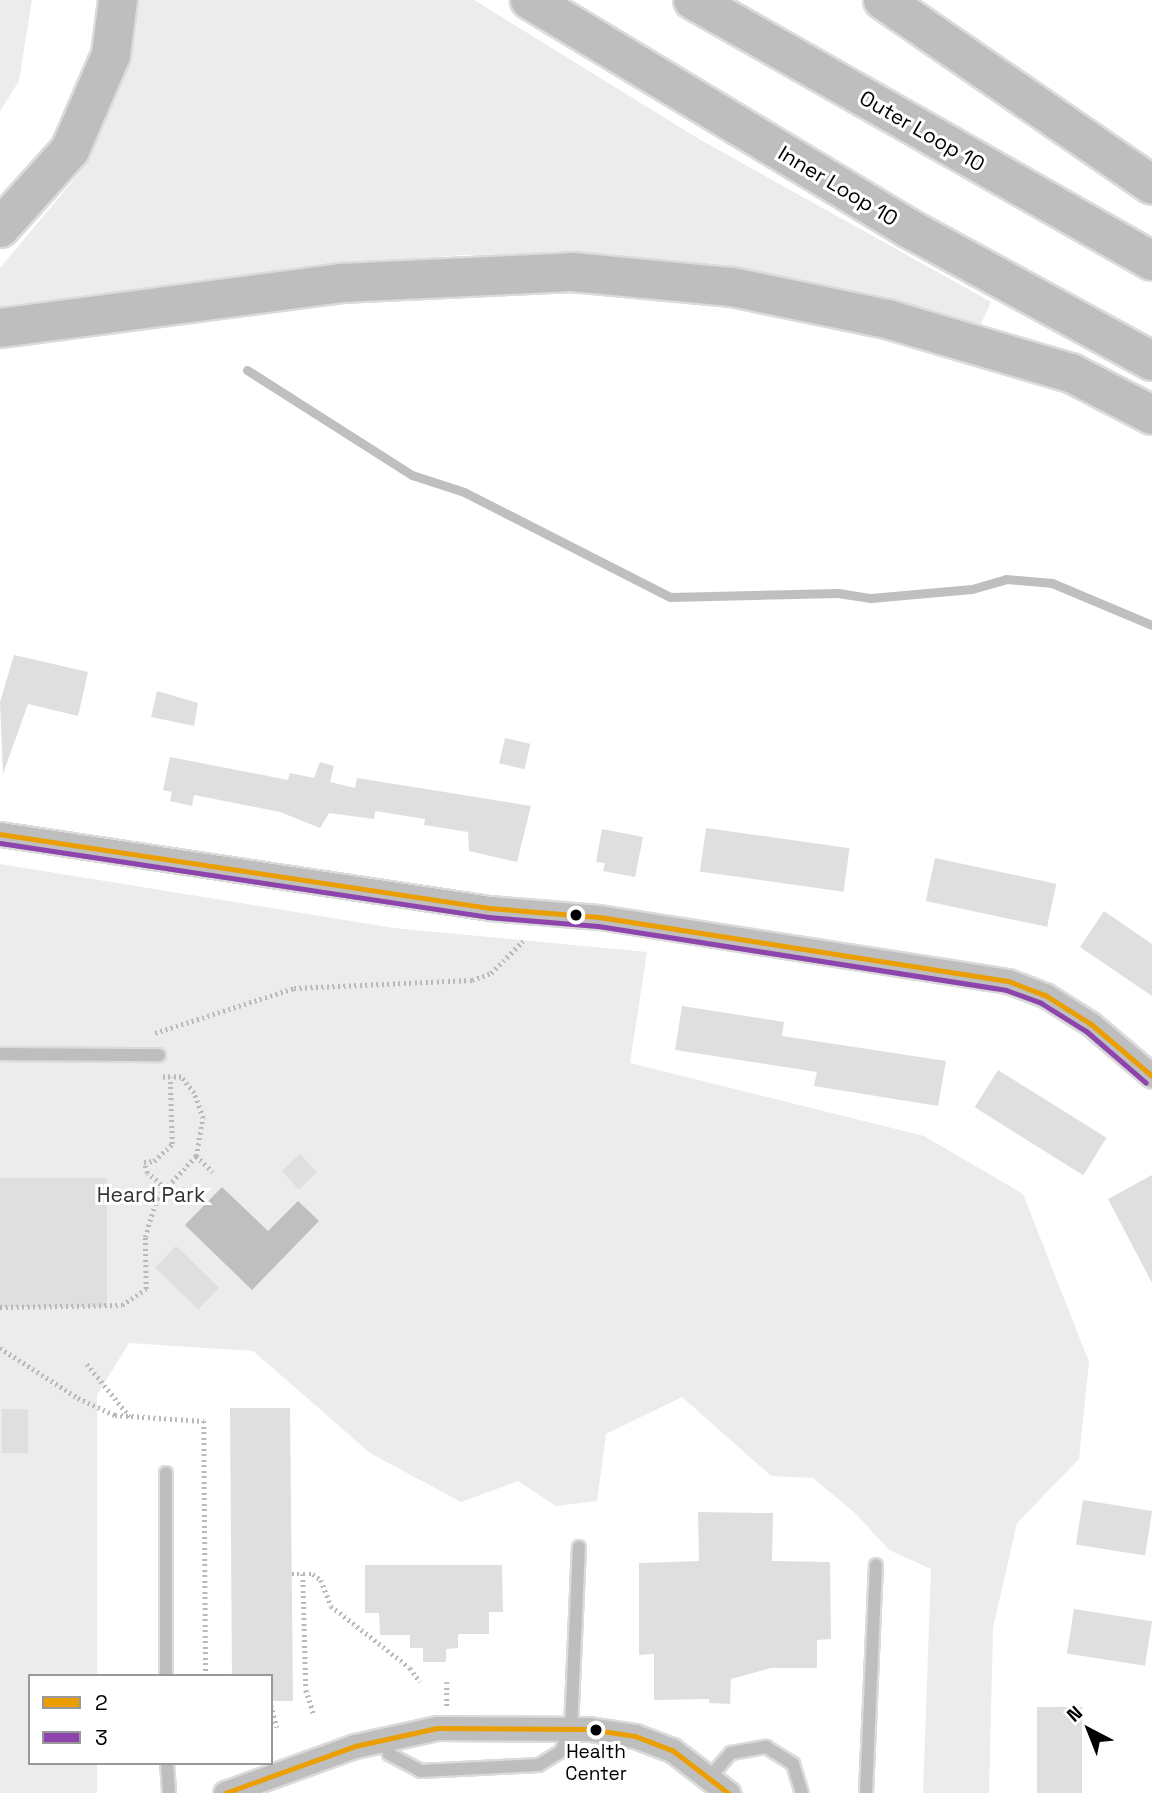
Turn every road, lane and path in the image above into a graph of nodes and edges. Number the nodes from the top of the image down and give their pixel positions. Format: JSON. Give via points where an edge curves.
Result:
{"nodes":[{"id":1,"x":118,"y":0,"type":"edge"},
{"id":2,"x":530,"y":0,"type":"edge"},
{"id":3,"x":693,"y":0,"type":"edge"},
{"id":4,"x":883,"y":0,"type":"edge"},
{"id":5,"x":1152,"y":185,"type":"edge"},
{"id":6,"x":0,"y":228,"type":"edge"},
{"id":7,"x":1152,"y":261,"type":"edge"},
{"id":8,"x":0,"y":328,"type":"edge"},
{"id":9,"x":1152,"y":361,"type":"edge"},
{"id":10,"x":1152,"y":415,"type":"edge"},
{"id":11,"x":0,"y":834,"type":"edge"},
{"id":12,"x":523,"y":941,"type":"dead end"},
{"id":13,"x":159,"y":1032,"type":"junction"},
{"id":14,"x":146,"y":1033,"type":"dead end"},
{"id":15,"x":0,"y":1054,"type":"edge"},
{"id":16,"x":159,"y":1055,"type":"junction"},
{"id":17,"x":1152,"y":1076,"type":"edge"},
{"id":18,"x":170,"y":1077,"type":"junction"},
{"id":19,"x":196,"y":1156,"type":"junction"},
{"id":20,"x":213,"y":1172,"type":"dead end"},
{"id":21,"x":165,"y":1188,"type":"junction"},
{"id":22,"x":0,"y":1307,"type":"edge"},
{"id":23,"x":87,"y":1364,"type":"dead end"},
{"id":24,"x":131,"y":1418,"type":"dead end"},
{"id":25,"x":166,"y":1473,"type":"dead end"},
{"id":26,"x":579,"y":1547,"type":"dead end"},
{"id":27,"x":876,"y":1565,"type":"dead end"},
{"id":28,"x":292,"y":1574,"type":"dead end"},
{"id":29,"x":303,"y":1574,"type":"junction"},
{"id":30,"x":166,"y":1674,"type":"edge"},
{"id":31,"x":420,"y":1682,"type":"dead end"},
{"id":32,"x":447,"y":1682,"type":"dead end"},
{"id":33,"x":273,"y":1712,"type":"edge"},
{"id":34,"x":448,"y":1712,"type":"dead end"},
{"id":35,"x":314,"y":1714,"type":"dead end"},
{"id":36,"x":277,"y":1727,"type":"dead end"},
{"id":37,"x":571,"y":1729,"type":"junction"},
{"id":38,"x":383,"y":1738,"type":"junction"},
{"id":39,"x":167,"y":1765,"type":"edge"},
{"id":40,"x":710,"y":1777,"type":"junction"},
{"id":41,"x":169,"y":1793,"type":"edge"},
{"id":42,"x":225,"y":1793,"type":"edge"},
{"id":43,"x":727,"y":1793,"type":"edge"},
{"id":44,"x":802,"y":1793,"type":"edge"},
{"id":45,"x":866,"y":1793,"type":"edge"}],
"edges":[{"from":1,"to":6,"type":"highway","via":[[111,55],[70,150]]},
{"from":2,"to":9,"type":"highway","name":"Inner Loop 10","via":[[908,228]]},
{"from":3,"to":7,"type":"highway","name":"Outer Loop 10"},
{"from":4,"to":5,"type":"highway"},
{"from":8,"to":10,"type":"highway","via":[[341,283],[572,272],[732,287],[887,319],[1071,373]]},
{"from":11,"to":17,"type":"street","via":[[489,908],[599,917],[1008,981],[1045,995],[1091,1024]]},
{"from":12,"to":13,"type":"path","via":[[491,972],[472,980],[294,988]]},
{"from":13,"to":14,"type":"path"},
{"from":13,"to":16,"type":"path"},
{"from":15,"to":16,"type":"lane"},
{"from":16,"to":18,"type":"path","via":[[159,1077]]},
{"from":18,"to":19,"type":"path","via":[[181,1077],[188,1085],[203,1118]]},
{"from":18,"to":21,"type":"path","via":[[172,1144],[154,1161],[144,1162],[147,1174]]},
{"from":19,"to":20,"type":"path"},
{"from":19,"to":21,"type":"path"},
{"from":21,"to":22,"type":"path","via":[[145,1237],[146,1289],[122,1305]]},
{"from":23,"to":24,"type":"path"},
{"from":25,"to":30,"type":"lane"},
{"from":26,"to":37,"type":"lane"},
{"from":27,"to":45,"type":"lane"},
{"from":28,"to":29,"type":"path"},
{"from":29,"to":31,"type":"path","via":[[321,1580],[331,1606],[410,1668]]},
{"from":29,"to":35,"type":"path","via":[[306,1690]]},
{"from":32,"to":34,"type":"path"},
{"from":33,"to":36,"type":"path"},
{"from":37,"to":38,"type":"street","via":[[437,1728]]},
{"from":37,"to":38,"type":"lane","via":[[561,1751],[539,1765],[509,1769],[421,1771],[389,1754]]},
{"from":37,"to":40,"type":"street","via":[[635,1736],[672,1750]]},
{"from":38,"to":42,"type":"street"},
{"from":39,"to":41,"type":"lane"},
{"from":40,"to":43,"type":"street"},
{"from":40,"to":44,"type":"lane","via":[[731,1753],[766,1747],[793,1764]]}]}
